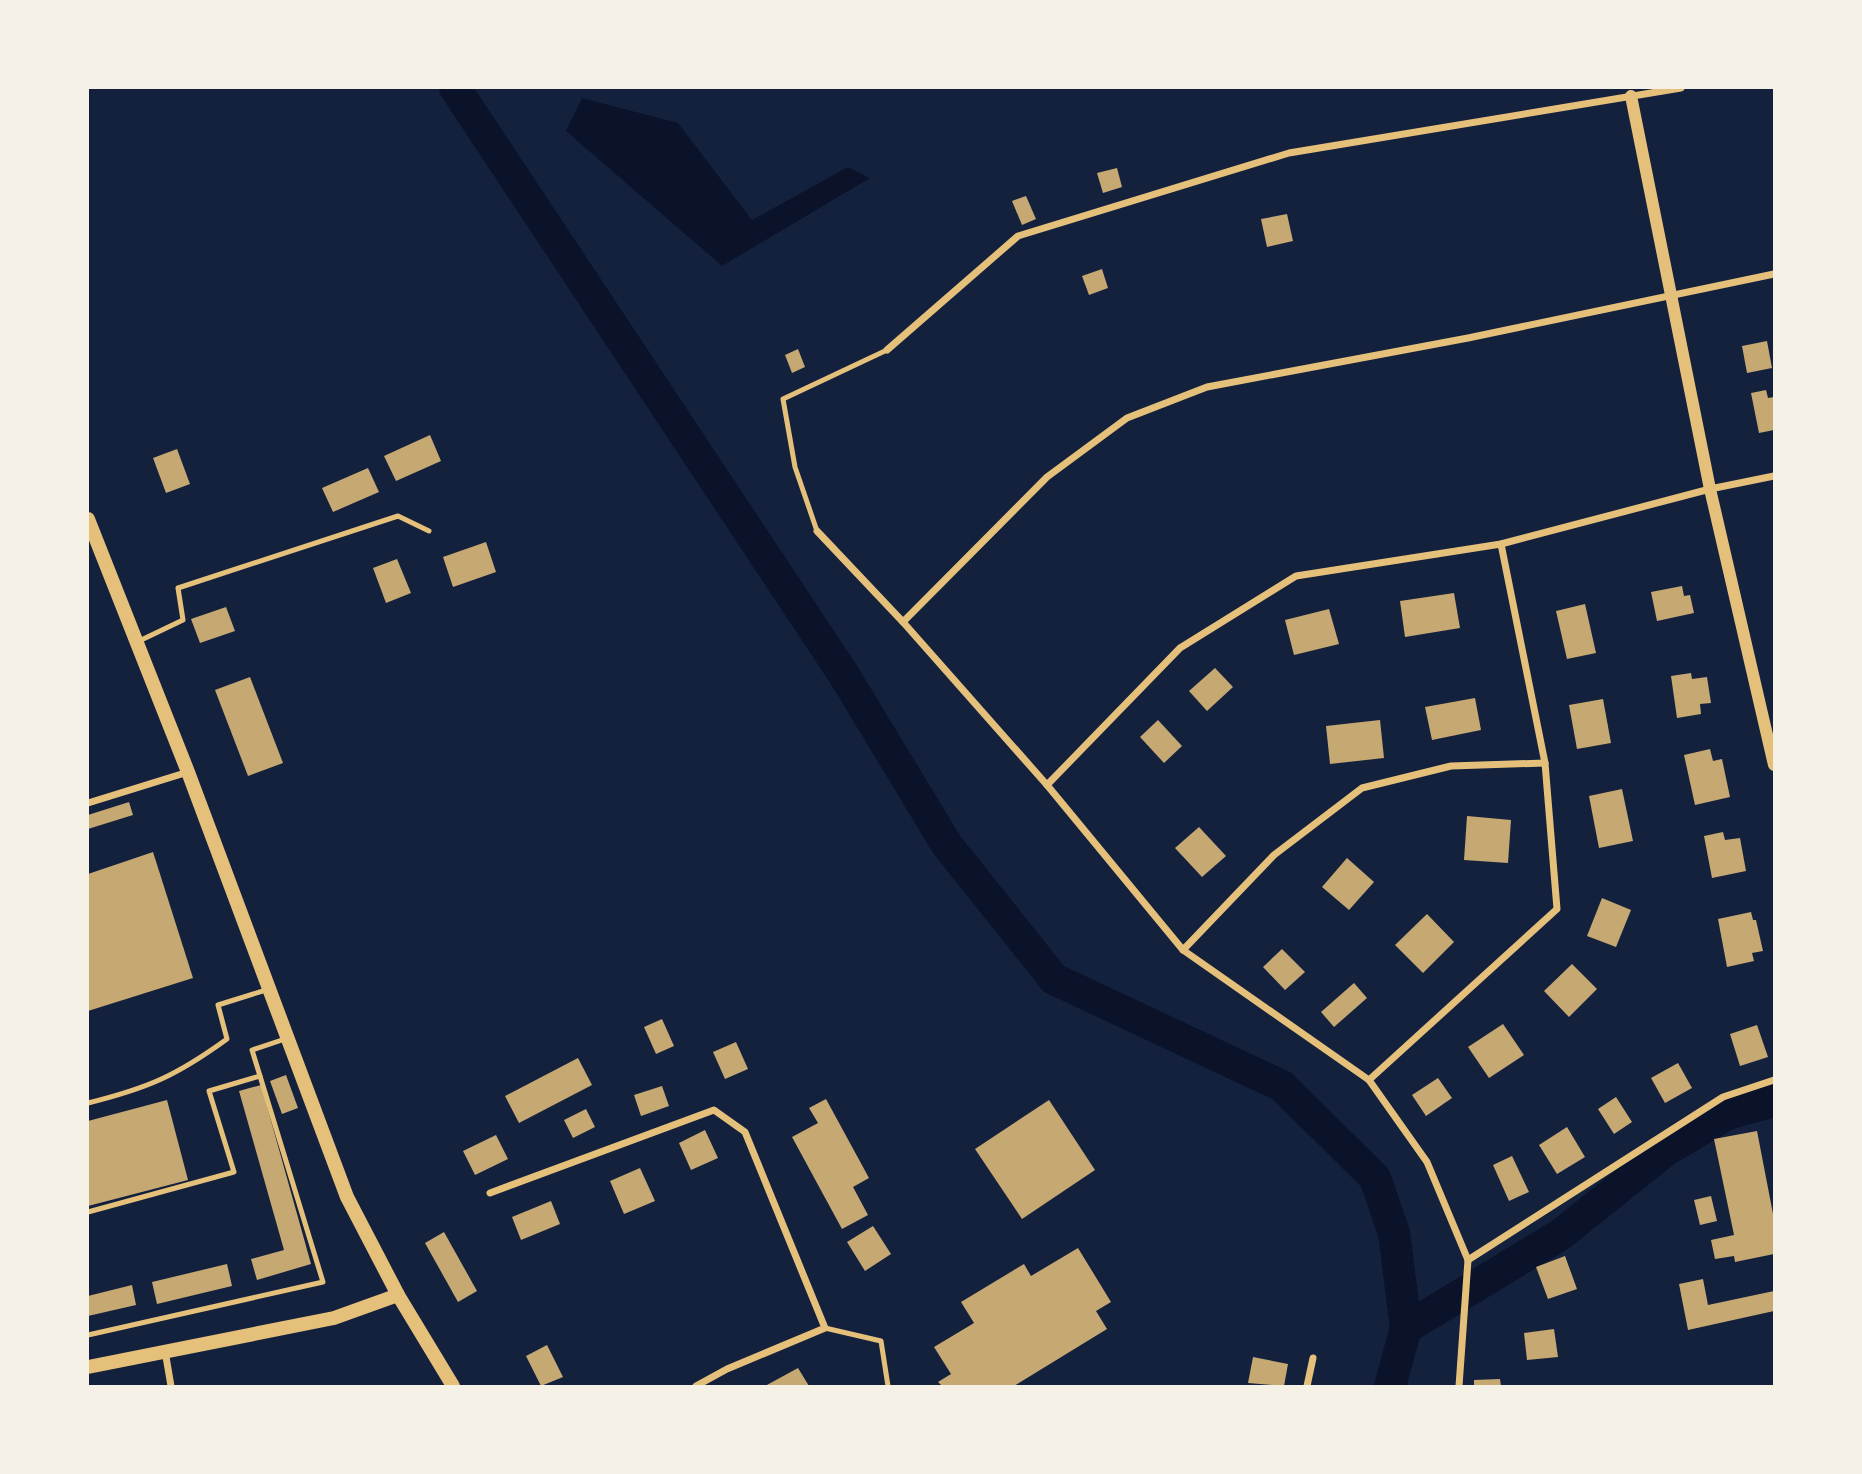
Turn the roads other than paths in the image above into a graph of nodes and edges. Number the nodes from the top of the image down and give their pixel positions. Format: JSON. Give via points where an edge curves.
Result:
{"nodes":[{"id":1,"x":1681,"y":88,"type":"edge"},
{"id":2,"x":1631,"y":96,"type":"junction"},
{"id":3,"x":1774,"y":274,"type":"edge"},
{"id":4,"x":1669,"y":295,"type":"junction"},
{"id":5,"x":887,"y":350,"type":"joint"},
{"id":6,"x":1774,"y":476,"type":"edge"},
{"id":7,"x":1710,"y":489,"type":"junction"},
{"id":8,"x":88,"y":519,"type":"edge"},
{"id":9,"x":429,"y":531,"type":"dead end"},
{"id":10,"x":817,"y":531,"type":"joint"},
{"id":11,"x":1501,"y":544,"type":"junction"},
{"id":12,"x":904,"y":622,"type":"junction"},
{"id":13,"x":137,"y":642,"type":"junction"},
{"id":14,"x":1545,"y":763,"type":"junction"},
{"id":15,"x":1774,"y":765,"type":"edge"},
{"id":16,"x":188,"y":772,"type":"junction"},
{"id":17,"x":1047,"y":785,"type":"junction"},
{"id":18,"x":88,"y":803,"type":"edge"},
{"id":19,"x":1183,"y":950,"type":"junction"},
{"id":20,"x":270,"y":989,"type":"junction"},
{"id":21,"x":288,"y":1038,"type":"junction"},
{"id":22,"x":260,"y":1076,"type":"junction"},
{"id":23,"x":1370,"y":1080,"type":"junction"},
{"id":24,"x":1774,"y":1080,"type":"edge"},
{"id":25,"x":88,"y":1104,"type":"edge"},
{"id":26,"x":491,"y":1193,"type":"dead end"},
{"id":27,"x":88,"y":1212,"type":"edge"},
{"id":28,"x":1468,"y":1259,"type":"junction"},
{"id":29,"x":398,"y":1295,"type":"junction"},
{"id":30,"x":825,"y":1328,"type":"junction"},
{"id":31,"x":88,"y":1335,"type":"edge"},
{"id":32,"x":165,"y":1350,"type":"junction"},
{"id":33,"x":1313,"y":1358,"type":"dead end"},
{"id":34,"x":88,"y":1367,"type":"edge"},
{"id":35,"x":170,"y":1387,"type":"edge"},
{"id":36,"x":453,"y":1387,"type":"edge"},
{"id":37,"x":696,"y":1387,"type":"edge"},
{"id":38,"x":888,"y":1387,"type":"edge"},
{"id":39,"x":1307,"y":1387,"type":"edge"},
{"id":40,"x":1459,"y":1387,"type":"edge"}],
"edges":[{"from":1,"to":2,"type":"street"},
{"from":2,"to":4,"type":"street"},
{"from":2,"to":5,"type":"street","via":[[1289,153],[1018,236]]},
{"from":3,"to":4,"type":"street"},
{"from":4,"to":7,"type":"street"},
{"from":4,"to":12,"type":"street","via":[[1207,387],[1128,418],[1047,477]]},
{"from":5,"to":10,"type":"lane","via":[[783,399],[795,467]]},
{"from":6,"to":7,"type":"street"},
{"from":7,"to":11,"type":"street"},
{"from":7,"to":15,"type":"street"},
{"from":8,"to":13,"type":"main road"},
{"from":9,"to":13,"type":"lane","via":[[398,516],[178,588],[183,620]]},
{"from":10,"to":12,"type":"street"},
{"from":11,"to":14,"type":"street"},
{"from":11,"to":17,"type":"street","via":[[1296,576],[1181,648]]},
{"from":12,"to":17,"type":"street"},
{"from":13,"to":16,"type":"main road"},
{"from":14,"to":19,"type":"street","via":[[1451,766],[1362,788],[1274,855]]},
{"from":14,"to":23,"type":"street","via":[[1557,909]]},
{"from":16,"to":18,"type":"street"},
{"from":16,"to":20,"type":"main road","via":[[201,818]]},
{"from":17,"to":19,"type":"street"},
{"from":19,"to":23,"type":"street"},
{"from":20,"to":21,"type":"main road"},
{"from":20,"to":25,"type":"lane","via":[[218,1005],[227,1039],[183,1070],[140,1090]]},
{"from":21,"to":22,"type":"lane","via":[[252,1050]]},
{"from":21,"to":29,"type":"main road","via":[[347,1197]]},
{"from":22,"to":27,"type":"lane","via":[[209,1091],[234,1172]]},
{"from":22,"to":31,"type":"lane","via":[[323,1282]]},
{"from":23,"to":28,"type":"street","via":[[1427,1162]]},
{"from":24,"to":28,"type":"street","via":[[1723,1097]]},
{"from":26,"to":30,"type":"street","via":[[714,1110],[745,1132]]},
{"from":28,"to":40,"type":"street"},
{"from":29,"to":32,"type":"main road","via":[[334,1318]]},
{"from":29,"to":36,"type":"main road"},
{"from":30,"to":37,"type":"street"},
{"from":30,"to":38,"type":"lane","via":[[881,1341]]},
{"from":32,"to":34,"type":"main road"},
{"from":32,"to":35,"type":"street"},
{"from":33,"to":39,"type":"street"}]}
